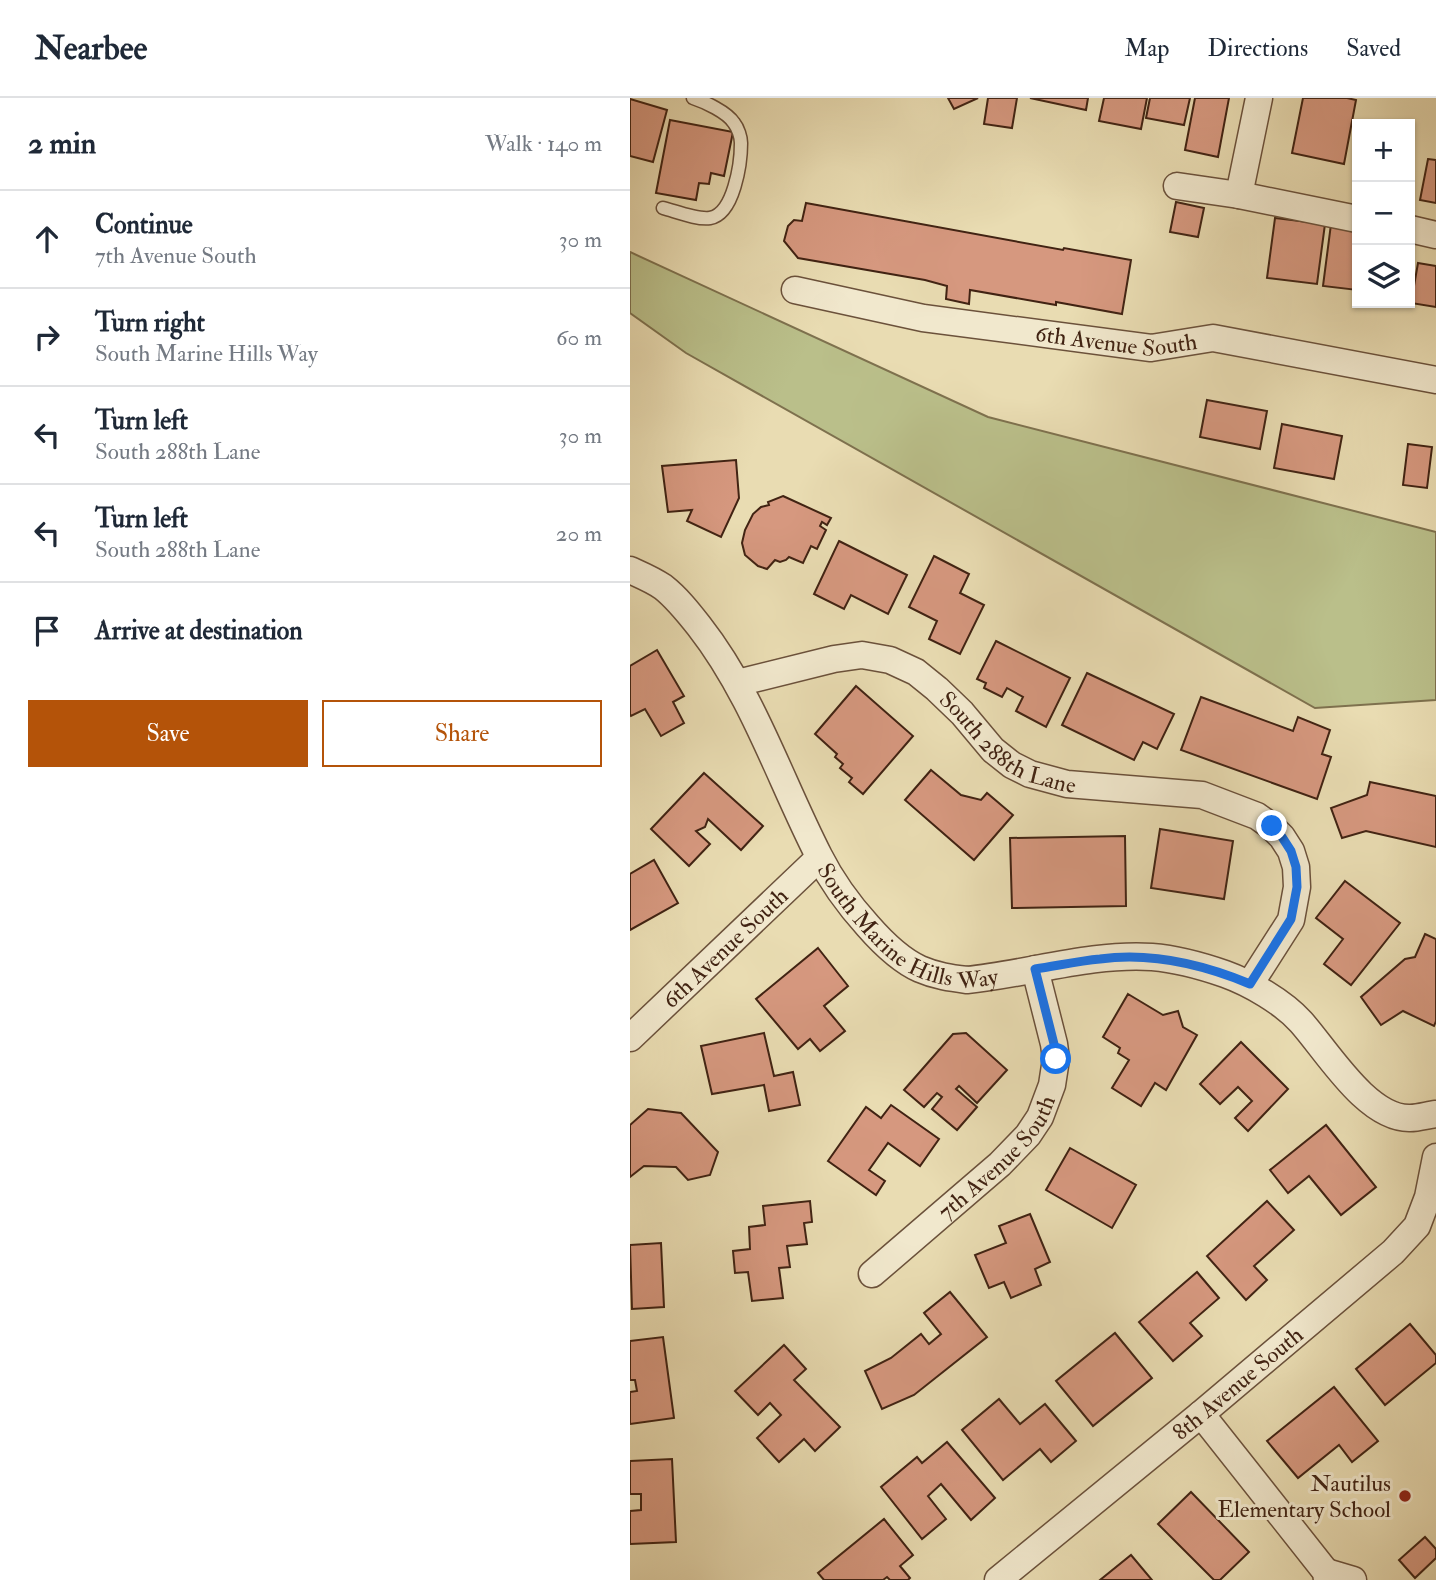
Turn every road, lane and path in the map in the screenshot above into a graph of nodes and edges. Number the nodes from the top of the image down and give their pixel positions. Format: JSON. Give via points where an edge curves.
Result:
{"nodes":[{"id":1,"x":693,"y":98,"type":"edge"},
{"id":2,"x":1259,"y":98,"type":"edge"},
{"id":3,"x":1177,"y":186,"type":"dead end"},
{"id":4,"x":1239,"y":195,"type":"junction"},
{"id":5,"x":663,"y":208,"type":"dead end"},
{"id":6,"x":1352,"y":218,"type":"edge"},
{"id":7,"x":1415,"y":230,"type":"edge"},
{"id":8,"x":1436,"y":235,"type":"edge"},
{"id":9,"x":795,"y":290,"type":"dead end"},
{"id":10,"x":1436,"y":380,"type":"edge"},
{"id":11,"x":630,"y":570,"type":"edge"},
{"id":12,"x":737,"y":683,"type":"junction"},
{"id":13,"x":819,"y":858,"type":"junction"},
{"id":14,"x":1035,"y":969,"type":"junction"},
{"id":15,"x":1250,"y":984,"type":"junction"},
{"id":16,"x":630,"y":1038,"type":"edge"},
{"id":17,"x":1436,"y":1114,"type":"edge"},
{"id":18,"x":1436,"y":1157,"type":"edge"},
{"id":19,"x":872,"y":1274,"type":"dead end"},
{"id":20,"x":1201,"y":1414,"type":"junction"},
{"id":21,"x":1326,"y":1576,"type":"edge"},
{"id":22,"x":998,"y":1580,"type":"edge"},
{"id":23,"x":1353,"y":1580,"type":"edge"}],
"edges":[{"from":1,"to":5,"type":"lane","via":[[734,121],[741,140],[732,196],[712,218]]},
{"from":2,"to":4,"type":"street"},
{"from":3,"to":4,"type":"street"},
{"from":4,"to":6,"type":"street"},
{"from":7,"to":8,"type":"street"},
{"from":9,"to":10,"type":"street","name":"6th Avenue South","via":[[923,318],[1122,345],[1151,348],[1213,338]]},
{"from":11,"to":12,"type":"street","via":[[677,600]]},
{"from":12,"to":13,"type":"street","name":"South Marine Hills Way"},
{"from":12,"to":15,"type":"street","name":"South 288th Lane","via":[[834,659],[862,655],[890,660],[937,689],[993,750],[1030,774],[1067,784],[1202,795],[1257,816],[1272,826],[1291,851],[1297,887],[1291,919]]},
{"from":13,"to":14,"type":"street","name":"South Marine Hills Way","via":[[857,914],[919,969],[967,980]]},
{"from":13,"to":16,"type":"street","name":"6th Avenue South"},
{"from":14,"to":15,"type":"street","name":"South Marine Hills Way","via":[[1102,958],[1152,957],[1193,964]]},
{"from":14,"to":19,"type":"street","name":"7th Avenue South","via":[[1056,1059],[1040,1117],[1000,1164]]},
{"from":15,"to":17,"type":"street","name":"South Marine Hills Way","via":[[1299,1020],[1373,1105],[1408,1119]]},
{"from":18,"to":20,"type":"street","name":"8th Avenue South","via":[[1429,1197],[1417,1226],[1393,1252]]},
{"from":20,"to":21,"type":"street"},
{"from":20,"to":22,"type":"street","name":"8th Avenue South"},
{"from":21,"to":23,"type":"street"}]}
